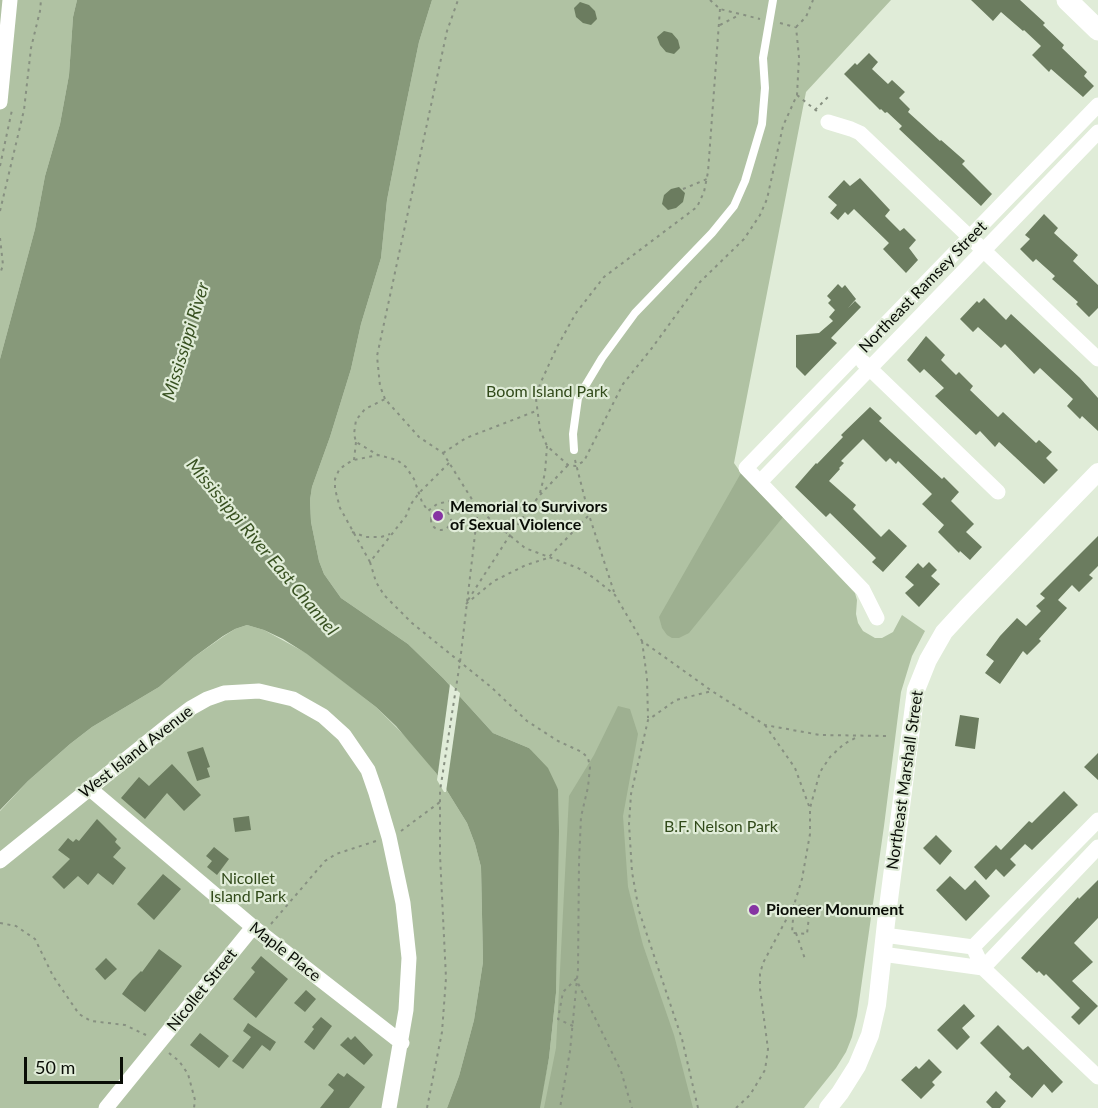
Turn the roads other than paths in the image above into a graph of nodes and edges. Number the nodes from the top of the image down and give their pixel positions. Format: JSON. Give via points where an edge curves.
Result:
{"nodes":[{"id":1,"x":10,"y":0,"type":"edge"},
{"id":2,"x":773,"y":0,"type":"edge"},
{"id":3,"x":1068,"y":0,"type":"edge"},
{"id":4,"x":1098,"y":30,"type":"edge"},
{"id":5,"x":0,"y":102,"type":"edge"},
{"id":6,"x":1098,"y":105,"type":"edge"},
{"id":7,"x":828,"y":122,"type":"road end"},
{"id":8,"x":1098,"y":132,"type":"edge"},
{"id":9,"x":970,"y":239,"type":"junction"},
{"id":10,"x":984,"y":252,"type":"junction"},
{"id":11,"x":856,"y":356,"type":"junction"},
{"id":12,"x":1098,"y":359,"type":"edge"},
{"id":13,"x":870,"y":368,"type":"junction"},
{"id":14,"x":574,"y":450,"type":"road end"},
{"id":15,"x":1098,"y":472,"type":"edge"},
{"id":16,"x":760,"y":482,"type":"junction"},
{"id":17,"x":998,"y":492,"type":"dead end"},
{"id":18,"x":877,"y":618,"type":"dead end"},
{"id":19,"x":89,"y":788,"type":"junction"},
{"id":20,"x":1098,"y":820,"type":"edge"},
{"id":21,"x":1098,"y":847,"type":"edge"},
{"id":22,"x":0,"y":861,"type":"edge"},
{"id":23,"x":253,"y":927,"type":"junction"},
{"id":24,"x":884,"y":935,"type":"junction"},
{"id":25,"x":973,"y":947,"type":"junction"},
{"id":26,"x":882,"y":954,"type":"junction"},
{"id":27,"x":983,"y":968,"type":"junction"},
{"id":28,"x":402,"y":1043,"type":"junction"},
{"id":29,"x":1098,"y":1077,"type":"edge"},
{"id":30,"x":106,"y":1108,"type":"edge"},
{"id":31,"x":389,"y":1108,"type":"edge"},
{"id":32,"x":828,"y":1108,"type":"edge"}],
"edges":[{"from":1,"to":5,"type":"street"},
{"from":2,"to":14,"type":"lane","via":[[763,58],[762,124],[734,206],[635,313],[602,358],[578,398]]},
{"from":3,"to":4,"type":"main road"},
{"from":6,"to":9,"type":"street","name":"Northeast Ramsey Street"},
{"from":7,"to":9,"type":"street","via":[[860,134]]},
{"from":8,"to":10,"type":"street","name":"Northeast Ramsey Street"},
{"from":9,"to":10,"type":"street"},
{"from":9,"to":11,"type":"street","name":"Northeast Ramsey Street"},
{"from":10,"to":12,"type":"street"},
{"from":10,"to":13,"type":"street","name":"Northeast Ramsey Street"},
{"from":11,"to":13,"type":"street"},
{"from":11,"to":16,"type":"street","name":"Northeast Ramsey Street","via":[[746,468]]},
{"from":13,"to":16,"type":"street","name":"Northeast Ramsey Street"},
{"from":13,"to":17,"type":"street"},
{"from":15,"to":24,"type":"street","name":"Northeast Marshall Street","via":[[966,608],[928,660],[916,690]]},
{"from":16,"to":18,"type":"street","via":[[864,590]]},
{"from":19,"to":22,"type":"street","name":"West Island Avenue"},
{"from":19,"to":23,"type":"street","name":"Maple Place"},
{"from":19,"to":28,"type":"street","name":"West Island Avenue","via":[[191,708],[224,693],[278,694],[323,716],[344,735],[368,770],[398,875],[409,958]]},
{"from":20,"to":25,"type":"street"},
{"from":21,"to":27,"type":"street"},
{"from":23,"to":28,"type":"street","name":"Maple Place"},
{"from":23,"to":30,"type":"street","name":"Nicollet Street"},
{"from":24,"to":25,"type":"street"},
{"from":24,"to":26,"type":"street","name":"Northeast Marshall Street"},
{"from":25,"to":27,"type":"street"},
{"from":26,"to":27,"type":"street"},
{"from":26,"to":32,"type":"street","name":"Northeast Marshall Street","via":[[870,1035],[857,1065]]},
{"from":27,"to":29,"type":"street"},
{"from":28,"to":31,"type":"street","name":"West Island Avenue"}]}
